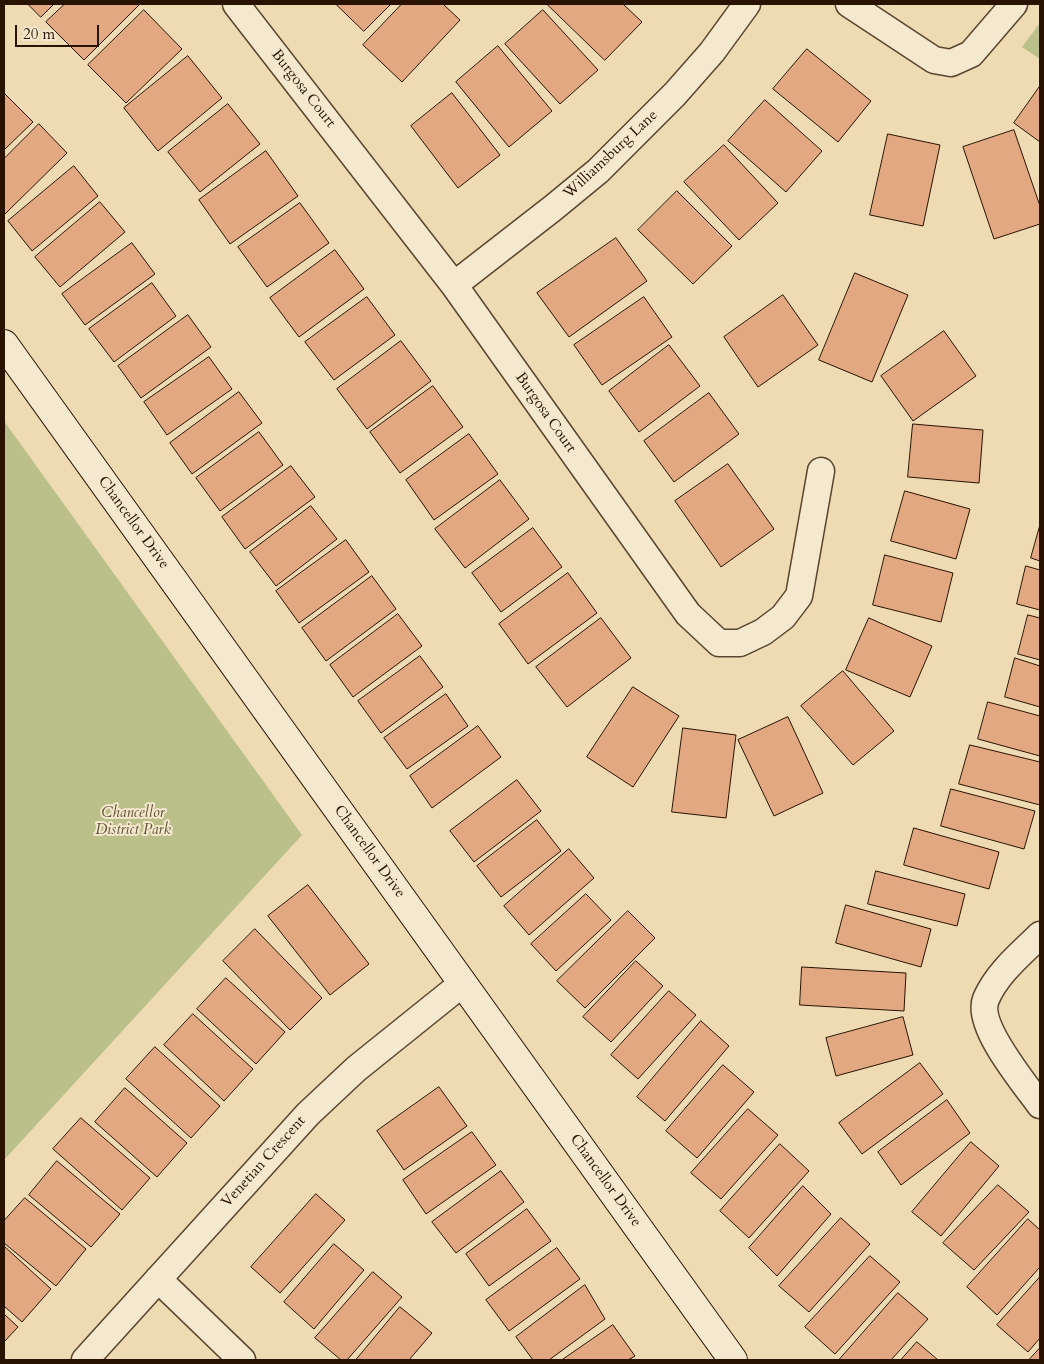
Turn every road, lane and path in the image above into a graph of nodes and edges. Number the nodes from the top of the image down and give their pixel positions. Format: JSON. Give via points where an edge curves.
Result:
{"nodes":[{"id":1,"x":236,"y":4,"type":"edge"},
{"id":2,"x":747,"y":4,"type":"edge"},
{"id":3,"x":849,"y":4,"type":"edge"},
{"id":4,"x":1014,"y":4,"type":"edge"},
{"id":5,"x":454,"y":285,"type":"junction"},
{"id":6,"x":4,"y":344,"type":"edge"},
{"id":7,"x":821,"y":471,"type":"dead end"},
{"id":8,"x":1040,"y":935,"type":"edge"},
{"id":9,"x":463,"y":983,"type":"junction"},
{"id":10,"x":1040,"y":1105,"type":"edge"},
{"id":11,"x":158,"y":1279,"type":"junction"},
{"id":12,"x":84,"y":1360,"type":"edge"},
{"id":13,"x":242,"y":1360,"type":"edge"},
{"id":14,"x":733,"y":1360,"type":"edge"}],
"edges":[{"from":1,"to":5,"type":"street","name":"Burgosa Court"},
{"from":2,"to":5,"type":"street","name":"Williamsburg Lane","via":[[676,94],[598,171]]},
{"from":3,"to":4,"type":"street","via":[[934,60],[952,63],[971,54]]},
{"from":5,"to":7,"type":"street","name":"Burgosa Court","via":[[688,614],[720,643],[740,643],[763,632],[783,617],[799,596]]},
{"from":6,"to":9,"type":"street","name":"Chancellor Drive"},
{"from":8,"to":10,"type":"street","via":[[1001,974],[985,1001],[987,1025]]},
{"from":9,"to":11,"type":"street","name":"Venetian Crescent","via":[[356,1069],[308,1114]]},
{"from":9,"to":14,"type":"street","name":"Chancellor Drive"},
{"from":11,"to":12,"type":"street","name":"Venetian Crescent"},
{"from":11,"to":13,"type":"street"}]}
